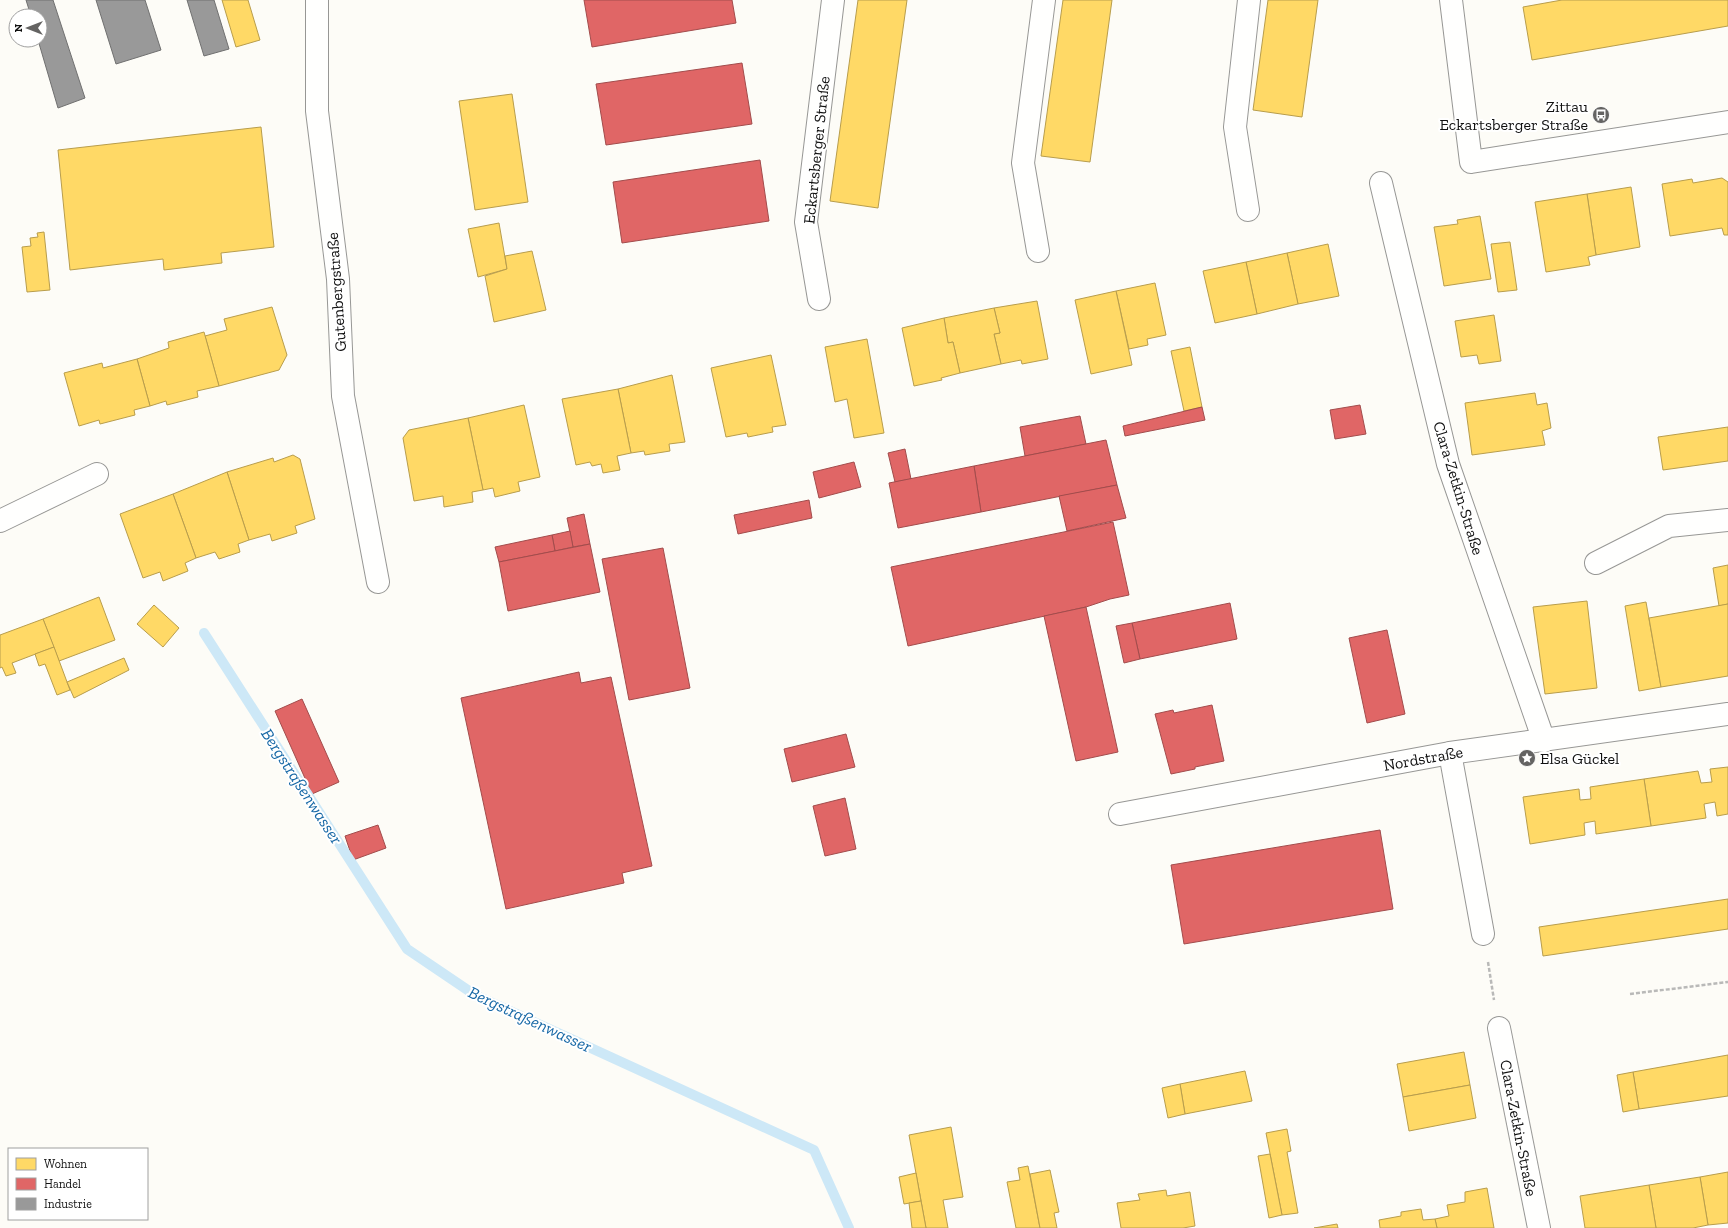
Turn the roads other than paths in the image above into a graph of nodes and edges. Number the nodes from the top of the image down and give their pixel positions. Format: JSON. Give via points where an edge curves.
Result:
{"nodes":[{"id":1,"x":317,"y":0,"type":"edge"},
{"id":2,"x":833,"y":0,"type":"edge"},
{"id":3,"x":1044,"y":0,"type":"edge"},
{"id":4,"x":1249,"y":0,"type":"edge"},
{"id":5,"x":1451,"y":0,"type":"edge"},
{"id":6,"x":1728,"y":122,"type":"edge"},
{"id":7,"x":1381,"y":183,"type":"dead end"},
{"id":8,"x":1248,"y":210,"type":"dead end"},
{"id":9,"x":1038,"y":251,"type":"dead end"},
{"id":10,"x":819,"y":299,"type":"dead end"},
{"id":11,"x":97,"y":474,"type":"dead end"},
{"id":12,"x":1728,"y":520,"type":"edge"},
{"id":13,"x":0,"y":521,"type":"edge"},
{"id":14,"x":1596,"y":563,"type":"dead end"},
{"id":15,"x":378,"y":582,"type":"dead end"},
{"id":16,"x":1728,"y":714,"type":"edge"},
{"id":17,"x":1544,"y":741,"type":"junction"},
{"id":18,"x":1450,"y":753,"type":"junction"},
{"id":19,"x":1120,"y":814,"type":"dead end"},
{"id":20,"x":1483,"y":934,"type":"road end"},
{"id":21,"x":1499,"y":1028,"type":"road end"},
{"id":22,"x":1539,"y":1228,"type":"edge"}],
"edges":[{"from":1,"to":15,"type":"street","name":"Gutenbergstraße","via":[[317,111],[338,279],[343,396]]},
{"from":2,"to":10,"type":"street","name":"Eckartsberger Straße","via":[[806,222]]},
{"from":3,"to":9,"type":"street","via":[[1023,163]]},
{"from":4,"to":8,"type":"street","via":[[1235,126]]},
{"from":5,"to":6,"type":"street","via":[[1472,162]]},
{"from":7,"to":17,"type":"street","name":"Clara-Zetkin-Straße","via":[[1448,464]]},
{"from":11,"to":13,"type":"street"},
{"from":12,"to":14,"type":"street","via":[[1669,526]]},
{"from":16,"to":17,"type":"street","name":"Nordstraße"},
{"from":17,"to":18,"type":"street","name":"Nordstraße"},
{"from":18,"to":19,"type":"street","name":"Nordstraße"},
{"from":18,"to":20,"type":"street"},
{"from":21,"to":22,"type":"street","name":"Clara-Zetkin-Straße"}]}
